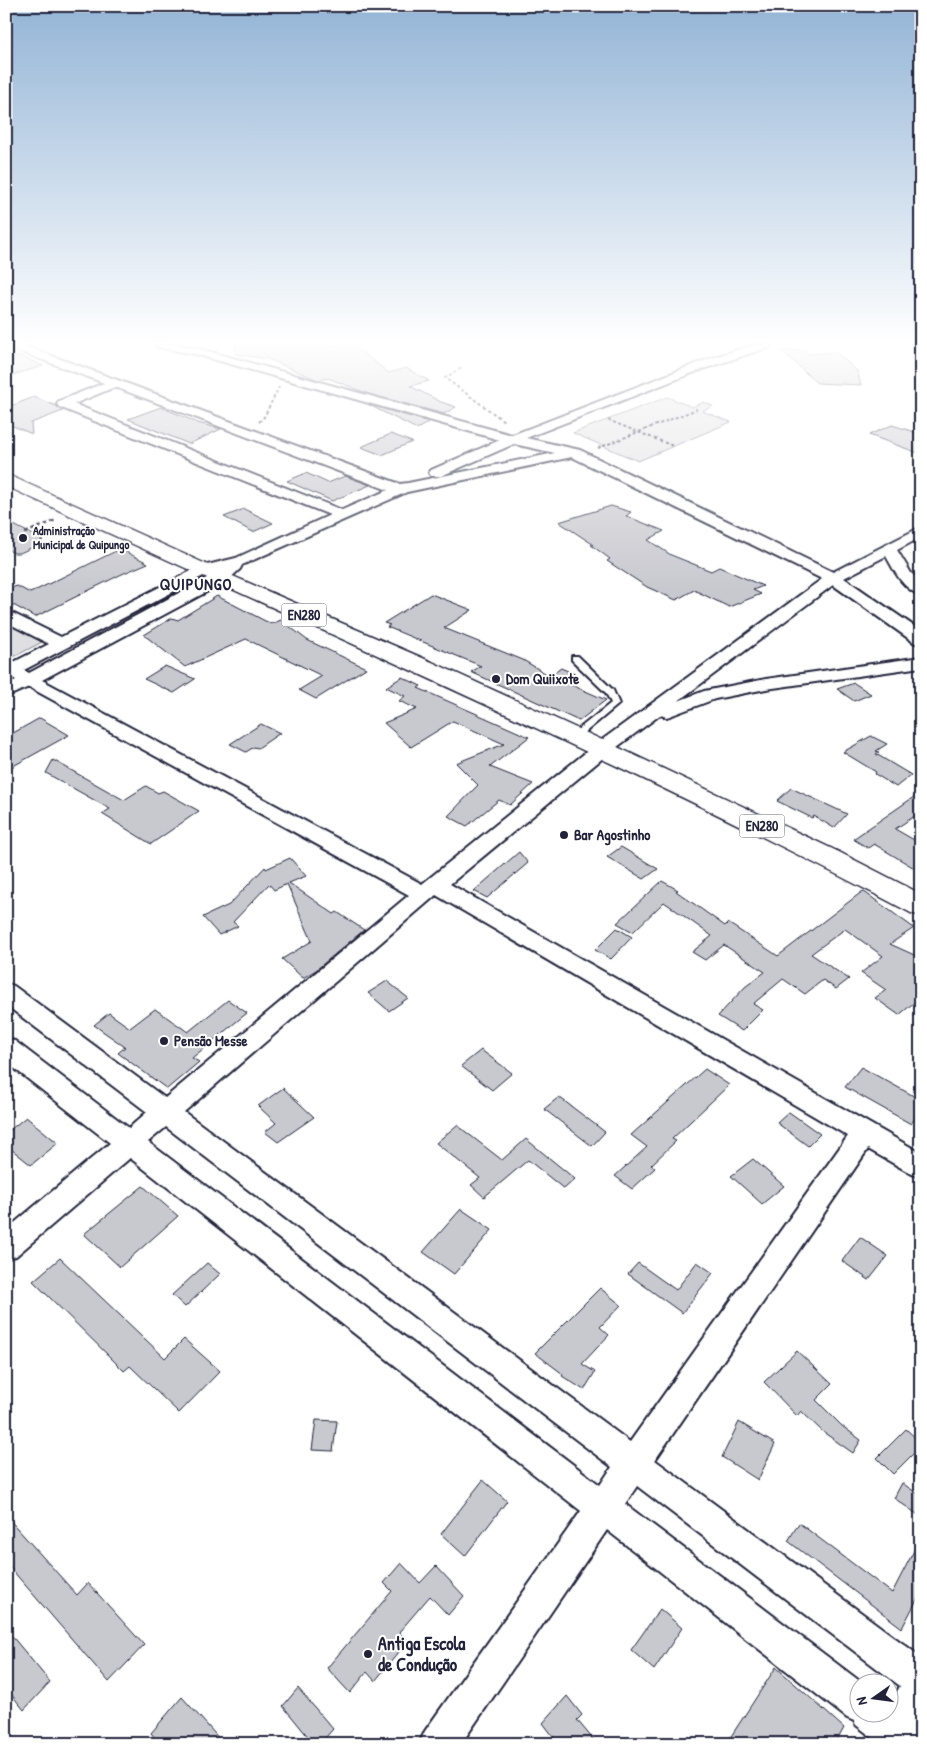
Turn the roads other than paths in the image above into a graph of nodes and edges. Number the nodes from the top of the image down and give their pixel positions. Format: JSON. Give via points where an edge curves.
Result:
{"nodes":[{"id":1,"x":120,"y":427,"type":"edge"},
{"id":2,"x":231,"y":427,"type":"edge"},
{"id":3,"x":467,"y":427,"type":"edge"},
{"id":4,"x":541,"y":427,"type":"edge"},
{"id":5,"x":511,"y":439,"type":"junction"},
{"id":6,"x":575,"y":453,"type":"junction"},
{"id":7,"x":6,"y":479,"type":"edge"},
{"id":8,"x":400,"y":490,"type":"junction"},
{"id":9,"x":342,"y":515,"type":"junction"},
{"id":10,"x":921,"y":531,"type":"edge"},
{"id":11,"x":889,"y":548,"type":"junction"},
{"id":12,"x":212,"y":574,"type":"junction"},
{"id":13,"x":833,"y":578,"type":"junction"},
{"id":14,"x":921,"y":590,"type":"edge"},
{"id":15,"x":6,"y":615,"type":"edge"},
{"id":16,"x":921,"y":639,"type":"edge"},
{"id":17,"x":61,"y":644,"type":"junction"},
{"id":18,"x":575,"y":658,"type":"dead end"},
{"id":19,"x":921,"y":662,"type":"edge"},
{"id":20,"x":9,"y":671,"type":"edge"},
{"id":21,"x":30,"y":680,"type":"junction"},
{"id":22,"x":6,"y":692,"type":"edge"},
{"id":23,"x":639,"y":723,"type":"junction"},
{"id":24,"x":574,"y":737,"type":"junction"},
{"id":25,"x":602,"y":749,"type":"junction"},
{"id":26,"x":430,"y":889,"type":"junction"},
{"id":27,"x":921,"y":906,"type":"edge"},
{"id":28,"x":6,"y":992,"type":"edge"},
{"id":29,"x":6,"y":1048,"type":"edge"},
{"id":30,"x":166,"y":1112,"type":"junction"},
{"id":31,"x":864,"y":1134,"type":"junction"},
{"id":32,"x":129,"y":1143,"type":"junction"},
{"id":33,"x":921,"y":1166,"type":"edge"},
{"id":34,"x":6,"y":1247,"type":"edge"},
{"id":35,"x":634,"y":1464,"type":"junction"},
{"id":36,"x":603,"y":1508,"type":"junction"},
{"id":37,"x":921,"y":1682,"type":"edge"},
{"id":38,"x":850,"y":1697,"type":"edge"},
{"id":39,"x":892,"y":1733,"type":"edge"},
{"id":40,"x":438,"y":1744,"type":"edge"}],
"edges":[{"from":1,"to":9,"type":"street"},
{"from":2,"to":8,"type":"street"},
{"from":3,"to":5,"type":"street"},
{"from":4,"to":5,"type":"street"},
{"from":5,"to":6,"type":"street"},
{"from":5,"to":8,"type":"street"},
{"from":6,"to":8,"type":"street"},
{"from":6,"to":13,"type":"street"},
{"from":7,"to":12,"type":"main road","number":"EN280"},
{"from":8,"to":9,"type":"street"},
{"from":9,"to":12,"type":"street"},
{"from":10,"to":11,"type":"street"},
{"from":11,"to":13,"type":"street"},
{"from":11,"to":14,"type":"street","via":[[905,576]]},
{"from":12,"to":17,"type":"street"},
{"from":12,"to":21,"type":"street"},
{"from":12,"to":24,"type":"main road","number":"EN280"},
{"from":13,"to":16,"type":"street"},
{"from":13,"to":23,"type":"street"},
{"from":15,"to":17,"type":"street"},
{"from":17,"to":20,"type":"street"},
{"from":18,"to":24,"type":"lane","via":[[610,692],[615,704]]},
{"from":19,"to":23,"type":"street","via":[[710,695]]},
{"from":20,"to":21,"type":"street"},
{"from":21,"to":22,"type":"street"},
{"from":21,"to":26,"type":"street"},
{"from":23,"to":25,"type":"street"},
{"from":24,"to":25,"type":"main road","number":"EN280"},
{"from":25,"to":26,"type":"street"},
{"from":25,"to":27,"type":"main road","number":"EN280"},
{"from":26,"to":30,"type":"street"},
{"from":26,"to":31,"type":"street"},
{"from":28,"to":30,"type":"street"},
{"from":29,"to":32,"type":"street"},
{"from":30,"to":32,"type":"street"},
{"from":30,"to":35,"type":"street"},
{"from":31,"to":33,"type":"street"},
{"from":31,"to":35,"type":"street"},
{"from":32,"to":34,"type":"street"},
{"from":32,"to":36,"type":"street"},
{"from":35,"to":36,"type":"street"},
{"from":35,"to":37,"type":"street"},
{"from":36,"to":38,"type":"street"},
{"from":36,"to":40,"type":"street"},
{"from":37,"to":39,"type":"street"}]}
